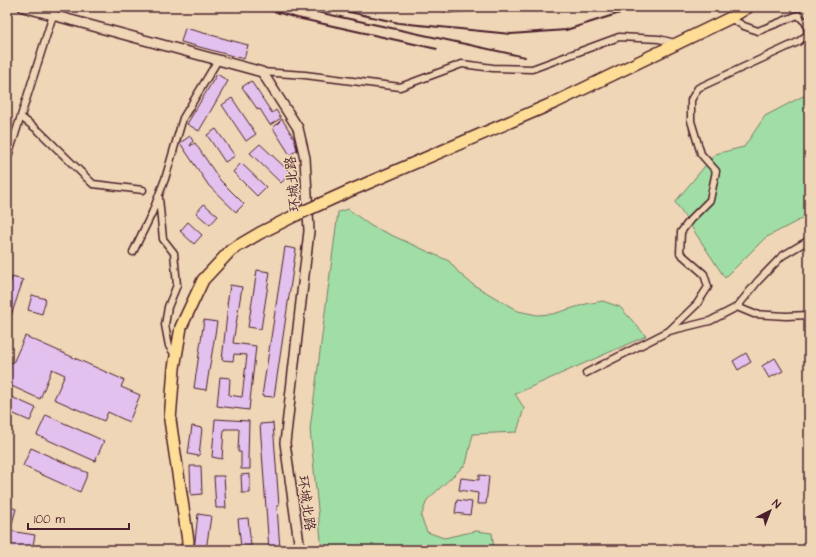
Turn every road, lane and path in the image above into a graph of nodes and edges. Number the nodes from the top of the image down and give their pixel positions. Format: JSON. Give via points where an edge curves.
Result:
{"nodes":[{"id":1,"x":23,"y":7,"type":"edge"},
{"id":2,"x":444,"y":7,"type":"edge"},
{"id":3,"x":474,"y":7,"type":"edge"},
{"id":4,"x":748,"y":7,"type":"edge"},
{"id":5,"x":53,"y":15,"type":"junction"},
{"id":6,"x":730,"y":18,"type":"junction"},
{"id":7,"x":676,"y":44,"type":"junction"},
{"id":8,"x":218,"y":60,"type":"junction"},
{"id":9,"x":262,"y":72,"type":"junction"},
{"id":10,"x":21,"y":117,"type":"junction"},
{"id":11,"x":7,"y":160,"type":"edge"},
{"id":12,"x":143,"y":190,"type":"dead end"},
{"id":13,"x":158,"y":197,"type":"junction"},
{"id":14,"x":809,"y":240,"type":"edge"},
{"id":15,"x":133,"y":252,"type":"dead end"},
{"id":16,"x":737,"y":307,"type":"junction"},
{"id":17,"x":809,"y":315,"type":"edge"},
{"id":18,"x":669,"y":331,"type":"junction"},
{"id":19,"x":176,"y":356,"type":"junction"},
{"id":20,"x":586,"y":373,"type":"dead end"},
{"id":21,"x":187,"y":550,"type":"edge"},
{"id":22,"x":300,"y":550,"type":"edge"}],
"edges":[{"from":1,"to":5,"type":"street"},
{"from":2,"to":3,"type":"street"},
{"from":4,"to":6,"type":"highway"},
{"from":5,"to":8,"type":"street"},
{"from":5,"to":10,"type":"street"},
{"from":6,"to":7,"type":"highway"},
{"from":6,"to":18,"type":"street","via":[[758,31],[798,15],[806,23],[808,34],[798,42],[698,88],[691,100],[691,121],[701,154],[716,171],[710,200],[681,232],[680,253],[704,274],[708,287],[697,304]]},
{"from":7,"to":9,"type":"street","via":[[659,39],[619,37],[532,69],[462,64],[400,87]]},
{"from":7,"to":19,"type":"highway","bridge":true,"via":[[556,102],[296,215],[231,250],[203,280],[181,327]]},
{"from":8,"to":9,"type":"street"},
{"from":8,"to":13,"type":"street","via":[[183,118]]},
{"from":9,"to":22,"type":"street","name":"环城北路","via":[[298,128],[305,158],[310,231],[285,444]]},
{"from":10,"to":11,"type":"street"},
{"from":10,"to":12,"type":"street","via":[[94,184]]},
{"from":13,"to":15,"type":"street"},
{"from":13,"to":19,"type":"street","via":[[163,239],[174,253],[176,285],[168,307],[166,326],[169,346]]},
{"from":14,"to":16,"type":"street","via":[[782,256],[758,280]]},
{"from":16,"to":17,"type":"street","via":[[754,314]]},
{"from":16,"to":18,"type":"street","via":[[710,321]]},
{"from":18,"to":20,"type":"street"},
{"from":19,"to":21,"type":"highway","via":[[170,420],[187,534]]}]}
